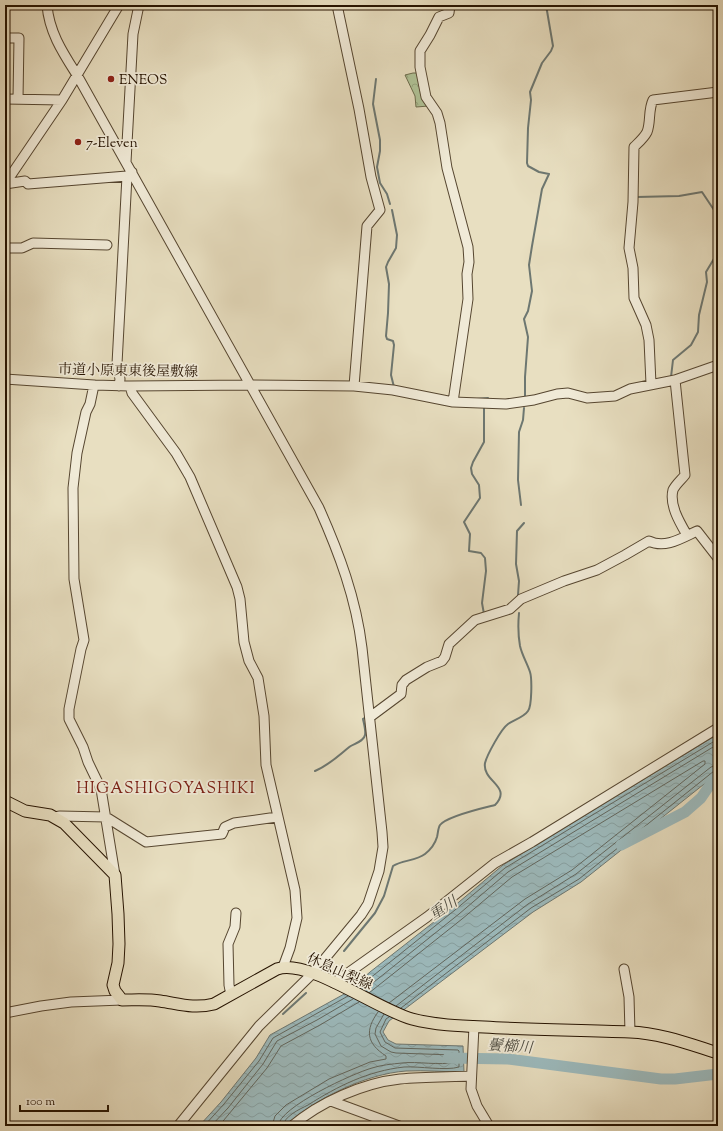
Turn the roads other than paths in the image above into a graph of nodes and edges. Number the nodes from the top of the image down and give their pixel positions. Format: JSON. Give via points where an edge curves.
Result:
{"nodes":[{"id":1,"x":47,"y":5,"type":"edge"},
{"id":2,"x":119,"y":5,"type":"edge"},
{"id":3,"x":139,"y":5,"type":"edge"},
{"id":4,"x":337,"y":5,"type":"edge"},
{"id":5,"x":450,"y":5,"type":"edge"},
{"id":6,"x":5,"y":38,"type":"edge"},
{"id":7,"x":77,"y":75,"type":"junction"},
{"id":8,"x":718,"y":92,"type":"edge"},
{"id":9,"x":5,"y":99,"type":"edge"},
{"id":10,"x":18,"y":99,"type":"junction"},
{"id":11,"x":62,"y":100,"type":"junction"},
{"id":12,"x":126,"y":162,"type":"junction"},
{"id":13,"x":129,"y":174,"type":"junction"},
{"id":14,"x":5,"y":184,"type":"edge"},
{"id":15,"x":107,"y":246,"type":"dead end"},
{"id":16,"x":5,"y":248,"type":"edge"},
{"id":17,"x":718,"y":365,"type":"edge"},
{"id":18,"x":5,"y":379,"type":"edge"},
{"id":19,"x":675,"y":380,"type":"junction"},
{"id":20,"x":250,"y":384,"type":"junction"},
{"id":21,"x":651,"y":384,"type":"junction"},
{"id":22,"x":94,"y":385,"type":"junction"},
{"id":23,"x":119,"y":386,"type":"junction"},
{"id":24,"x":130,"y":386,"type":"junction"},
{"id":25,"x":354,"y":386,"type":"junction"},
{"id":26,"x":453,"y":399,"type":"junction"},
{"id":27,"x":687,"y":536,"type":"junction"},
{"id":28,"x":718,"y":558,"type":"edge"},
{"id":29,"x":370,"y":717,"type":"junction"},
{"id":30,"x":718,"y":728,"type":"edge"},
{"id":31,"x":5,"y":801,"type":"edge"},
{"id":32,"x":54,"y":817,"type":"junction"},
{"id":33,"x":106,"y":817,"type":"junction"},
{"id":34,"x":277,"y":817,"type":"junction"},
{"id":35,"x":115,"y":875,"type":"junction"},
{"id":36,"x":236,"y":913,"type":"dead end"},
{"id":37,"x":283,"y":967,"type":"junction"},
{"id":38,"x":624,"y":970,"type":"dead end"},
{"id":39,"x":312,"y":973,"type":"junction"},
{"id":40,"x":335,"y":983,"type":"junction"},
{"id":41,"x":231,"y":995,"type":"junction"},
{"id":42,"x":122,"y":1000,"type":"junction"},
{"id":43,"x":5,"y":1013,"type":"edge"},
{"id":44,"x":474,"y":1026,"type":"junction"},
{"id":45,"x":630,"y":1032,"type":"junction"},
{"id":46,"x":718,"y":1053,"type":"edge"},
{"id":47,"x":471,"y":1076,"type":"junction"},
{"id":48,"x":331,"y":1101,"type":"junction"},
{"id":49,"x":301,"y":1122,"type":"edge"},
{"id":50,"x":178,"y":1126,"type":"edge"},
{"id":51,"x":292,"y":1126,"type":"edge"},
{"id":52,"x":399,"y":1126,"type":"edge"},
{"id":53,"x":489,"y":1126,"type":"edge"}],
"edges":[{"from":1,"to":7,"type":"street","via":[[47,15],[57,43]]},
{"from":2,"to":7,"type":"street"},
{"from":3,"to":12,"type":"street","via":[[133,34]]},
{"from":4,"to":25,"type":"street","via":[[371,177],[380,210],[367,226]]},
{"from":5,"to":26,"type":"street","via":[[450,13],[439,17],[420,52],[420,67],[426,97],[437,113],[440,123],[447,168],[468,248],[468,299]]},
{"from":6,"to":10,"type":"street","via":[[19,38]]},
{"from":7,"to":11,"type":"street"},
{"from":7,"to":12,"type":"street"},
{"from":8,"to":21,"type":"street","via":[[653,100],[647,132],[634,147],[629,248],[634,298],[648,331]]},
{"from":9,"to":10,"type":"street"},
{"from":10,"to":11,"type":"street"},
{"from":11,"to":14,"type":"street"},
{"from":12,"to":13,"type":"street"},
{"from":13,"to":14,"type":"street"},
{"from":13,"to":20,"type":"street"},
{"from":13,"to":23,"type":"street","via":[[118,327]]},
{"from":15,"to":16,"type":"street","via":[[33,243],[22,248]]},
{"from":17,"to":19,"type":"street","name":"市道小原東東後屋敷線"},
{"from":18,"to":22,"type":"street","name":"市道小原東東後屋敷線"},
{"from":19,"to":21,"type":"street","name":"市道小原東東後屋敷線"},
{"from":19,"to":27,"type":"street","via":[[685,475],[673,490],[673,500],[677,516]]},
{"from":20,"to":24,"type":"street","name":"市道小原東東後屋敷線"},
{"from":20,"to":25,"type":"street","name":"市道小原東東後屋敷線"},
{"from":20,"to":29,"type":"street","via":[[319,508],[339,554],[357,617]]},
{"from":21,"to":26,"type":"street","name":"市道小原東東後屋敷線","via":[[615,396],[587,398],[568,393],[506,404]]},
{"from":22,"to":23,"type":"street","name":"市道小原東東後屋敷線"},
{"from":22,"to":33,"type":"street","via":[[77,453],[73,488],[74,579],[84,640],[68,709],[69,719],[101,789]]},
{"from":23,"to":24,"type":"street","name":"市道小原東東後屋敷線"},
{"from":24,"to":34,"type":"street","via":[[132,393],[176,453],[190,477],[237,586],[244,642],[249,661],[258,678],[264,716],[266,765]]},
{"from":25,"to":26,"type":"street","name":"市道小原東東後屋敷線"},
{"from":27,"to":28,"type":"street","via":[[697,531]]},
{"from":27,"to":29,"type":"street","via":[[673,542],[657,544],[649,541],[597,570],[521,599],[510,609],[475,620],[449,644],[442,661],[406,680],[402,685],[401,694]]},
{"from":29,"to":39,"type":"street","via":[[383,847],[379,871],[368,904],[361,915]]},
{"from":30,"to":40,"type":"street","via":[[495,863],[427,918]]},
{"from":31,"to":32,"type":"main road","via":[[25,811]]},
{"from":32,"to":33,"type":"street"},
{"from":32,"to":35,"type":"main road","via":[[64,823]]},
{"from":33,"to":34,"type":"street","via":[[146,842],[222,834],[225,827],[234,823]]},
{"from":33,"to":35,"type":"street"},
{"from":34,"to":37,"type":"street","via":[[295,890],[297,918]]},
{"from":35,"to":42,"type":"main road","via":[[119,944],[114,985]]},
{"from":36,"to":41,"type":"street","via":[[235,927],[228,944]]},
{"from":37,"to":39,"type":"main road","name":"休息山梨線","via":[[299,968]]},
{"from":37,"to":41,"type":"main road"},
{"from":38,"to":45,"type":"street","via":[[629,997]]},
{"from":39,"to":40,"type":"main road","name":"休息山梨線"},
{"from":39,"to":50,"type":"street","via":[[259,1026]]},
{"from":40,"to":44,"type":"main road","name":"休息山梨線","via":[[402,1016],[431,1023]]},
{"from":41,"to":42,"type":"main road","via":[[214,1004],[193,1007],[158,1000]]},
{"from":42,"to":43,"type":"street","via":[[71,1002]]},
{"from":44,"to":45,"type":"main road","name":"休息山梨線"},
{"from":44,"to":47,"type":"street"},
{"from":45,"to":46,"type":"main road","name":"休息山梨線","via":[[649,1034]]},
{"from":47,"to":48,"type":"street","via":[[399,1079],[371,1085]]},
{"from":47,"to":53,"type":"street","via":[[470,1089]]},
{"from":48,"to":49,"type":"street","via":[[318,1106]]},
{"from":48,"to":52,"type":"street"},
{"from":49,"to":51,"type":"street"}]}
